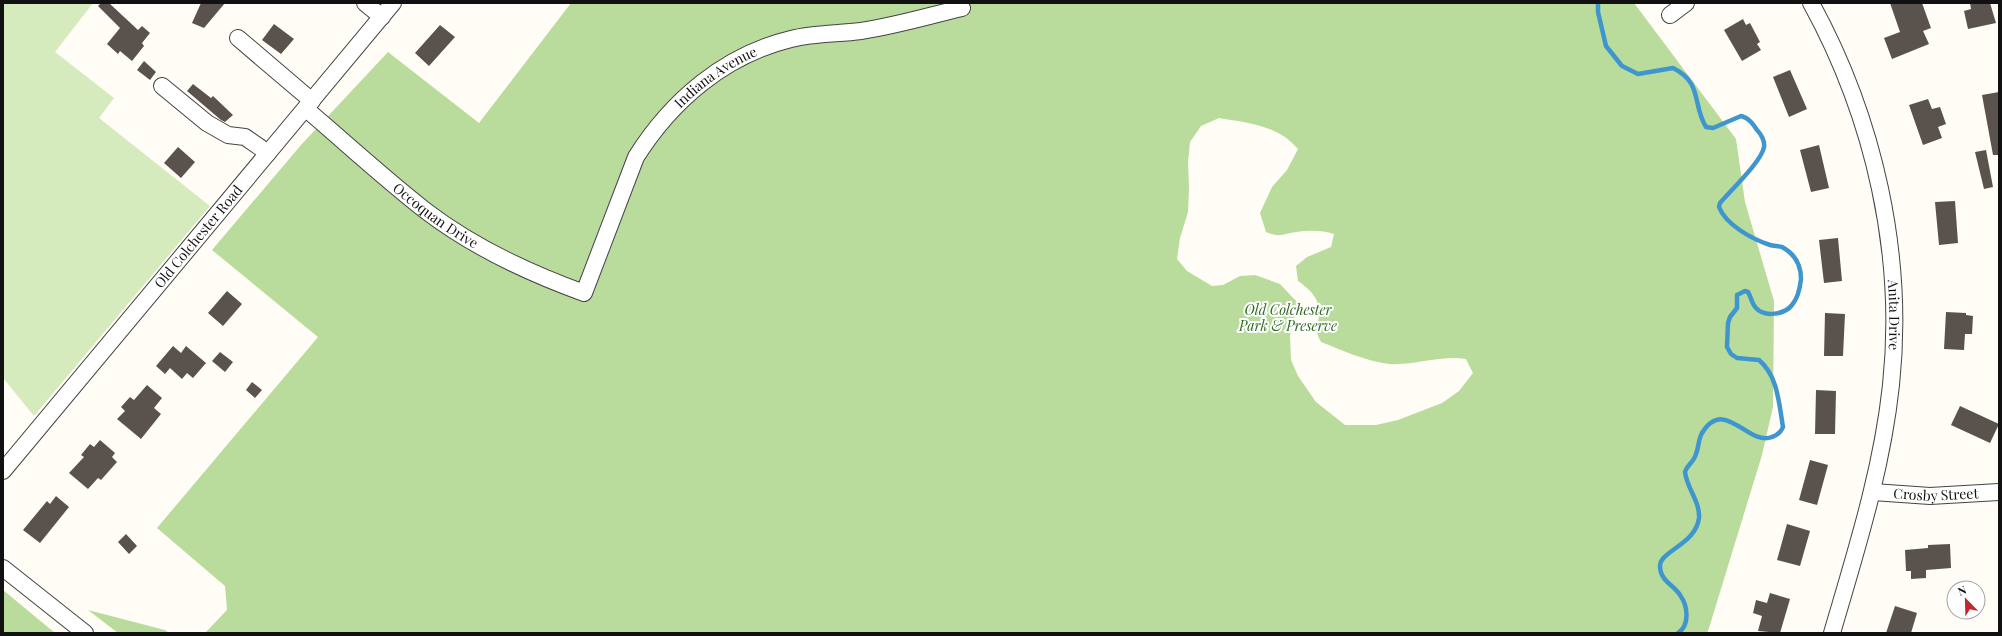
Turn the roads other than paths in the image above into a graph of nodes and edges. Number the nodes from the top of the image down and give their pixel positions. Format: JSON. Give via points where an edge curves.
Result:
{"nodes":[{"id":1,"x":365,"y":3,"type":"edge"},
{"id":2,"x":393,"y":3,"type":"edge"},
{"id":3,"x":1686,"y":3,"type":"edge"},
{"id":4,"x":1811,"y":3,"type":"edge"},
{"id":5,"x":962,"y":8,"type":"dead end"},
{"id":6,"x":1670,"y":16,"type":"dead end"},
{"id":7,"x":382,"y":17,"type":"junction"},
{"id":8,"x":238,"y":38,"type":"dead end"},
{"id":9,"x":162,"y":86,"type":"dead end"},
{"id":10,"x":309,"y":105,"type":"junction"},
{"id":11,"x":268,"y":154,"type":"junction"},
{"id":12,"x":584,"y":293,"type":"joint"},
{"id":13,"x":3,"y":471,"type":"edge"},
{"id":14,"x":1872,"y":492,"type":"junction"},
{"id":15,"x":1999,"y":492,"type":"edge"},
{"id":16,"x":3,"y":568,"type":"edge"},
{"id":17,"x":85,"y":633,"type":"edge"},
{"id":18,"x":1832,"y":633,"type":"edge"}],
"edges":[{"from":1,"to":7,"type":"street"},
{"from":2,"to":7,"type":"street","name":"Old Colchester Road"},
{"from":3,"to":6,"type":"street"},
{"from":4,"to":14,"type":"street","name":"Anita Drive","via":[[1855,99],[1875,170],[1889,240],[1893,363],[1887,418]]},
{"from":5,"to":12,"type":"street","name":"Indiana Avenue","via":[[895,24],[793,38],[751,52],[700,83],[671,109],[636,157]]},
{"from":7,"to":10,"type":"street","name":"Old Colchester Road"},
{"from":8,"to":10,"type":"street","name":"Occoquan Drive"},
{"from":9,"to":11,"type":"street","via":[[207,123],[228,135],[244,137]]},
{"from":10,"to":11,"type":"street","name":"Old Colchester Road"},
{"from":10,"to":12,"type":"street","name":"Occoquan Drive","via":[[426,211],[502,258]]},
{"from":11,"to":13,"type":"street","name":"Old Colchester Road"},
{"from":14,"to":15,"type":"street","name":"Crosby Street","via":[[1930,496]]},
{"from":14,"to":18,"type":"street","name":"Anita Drive"},
{"from":16,"to":17,"type":"street"}]}
